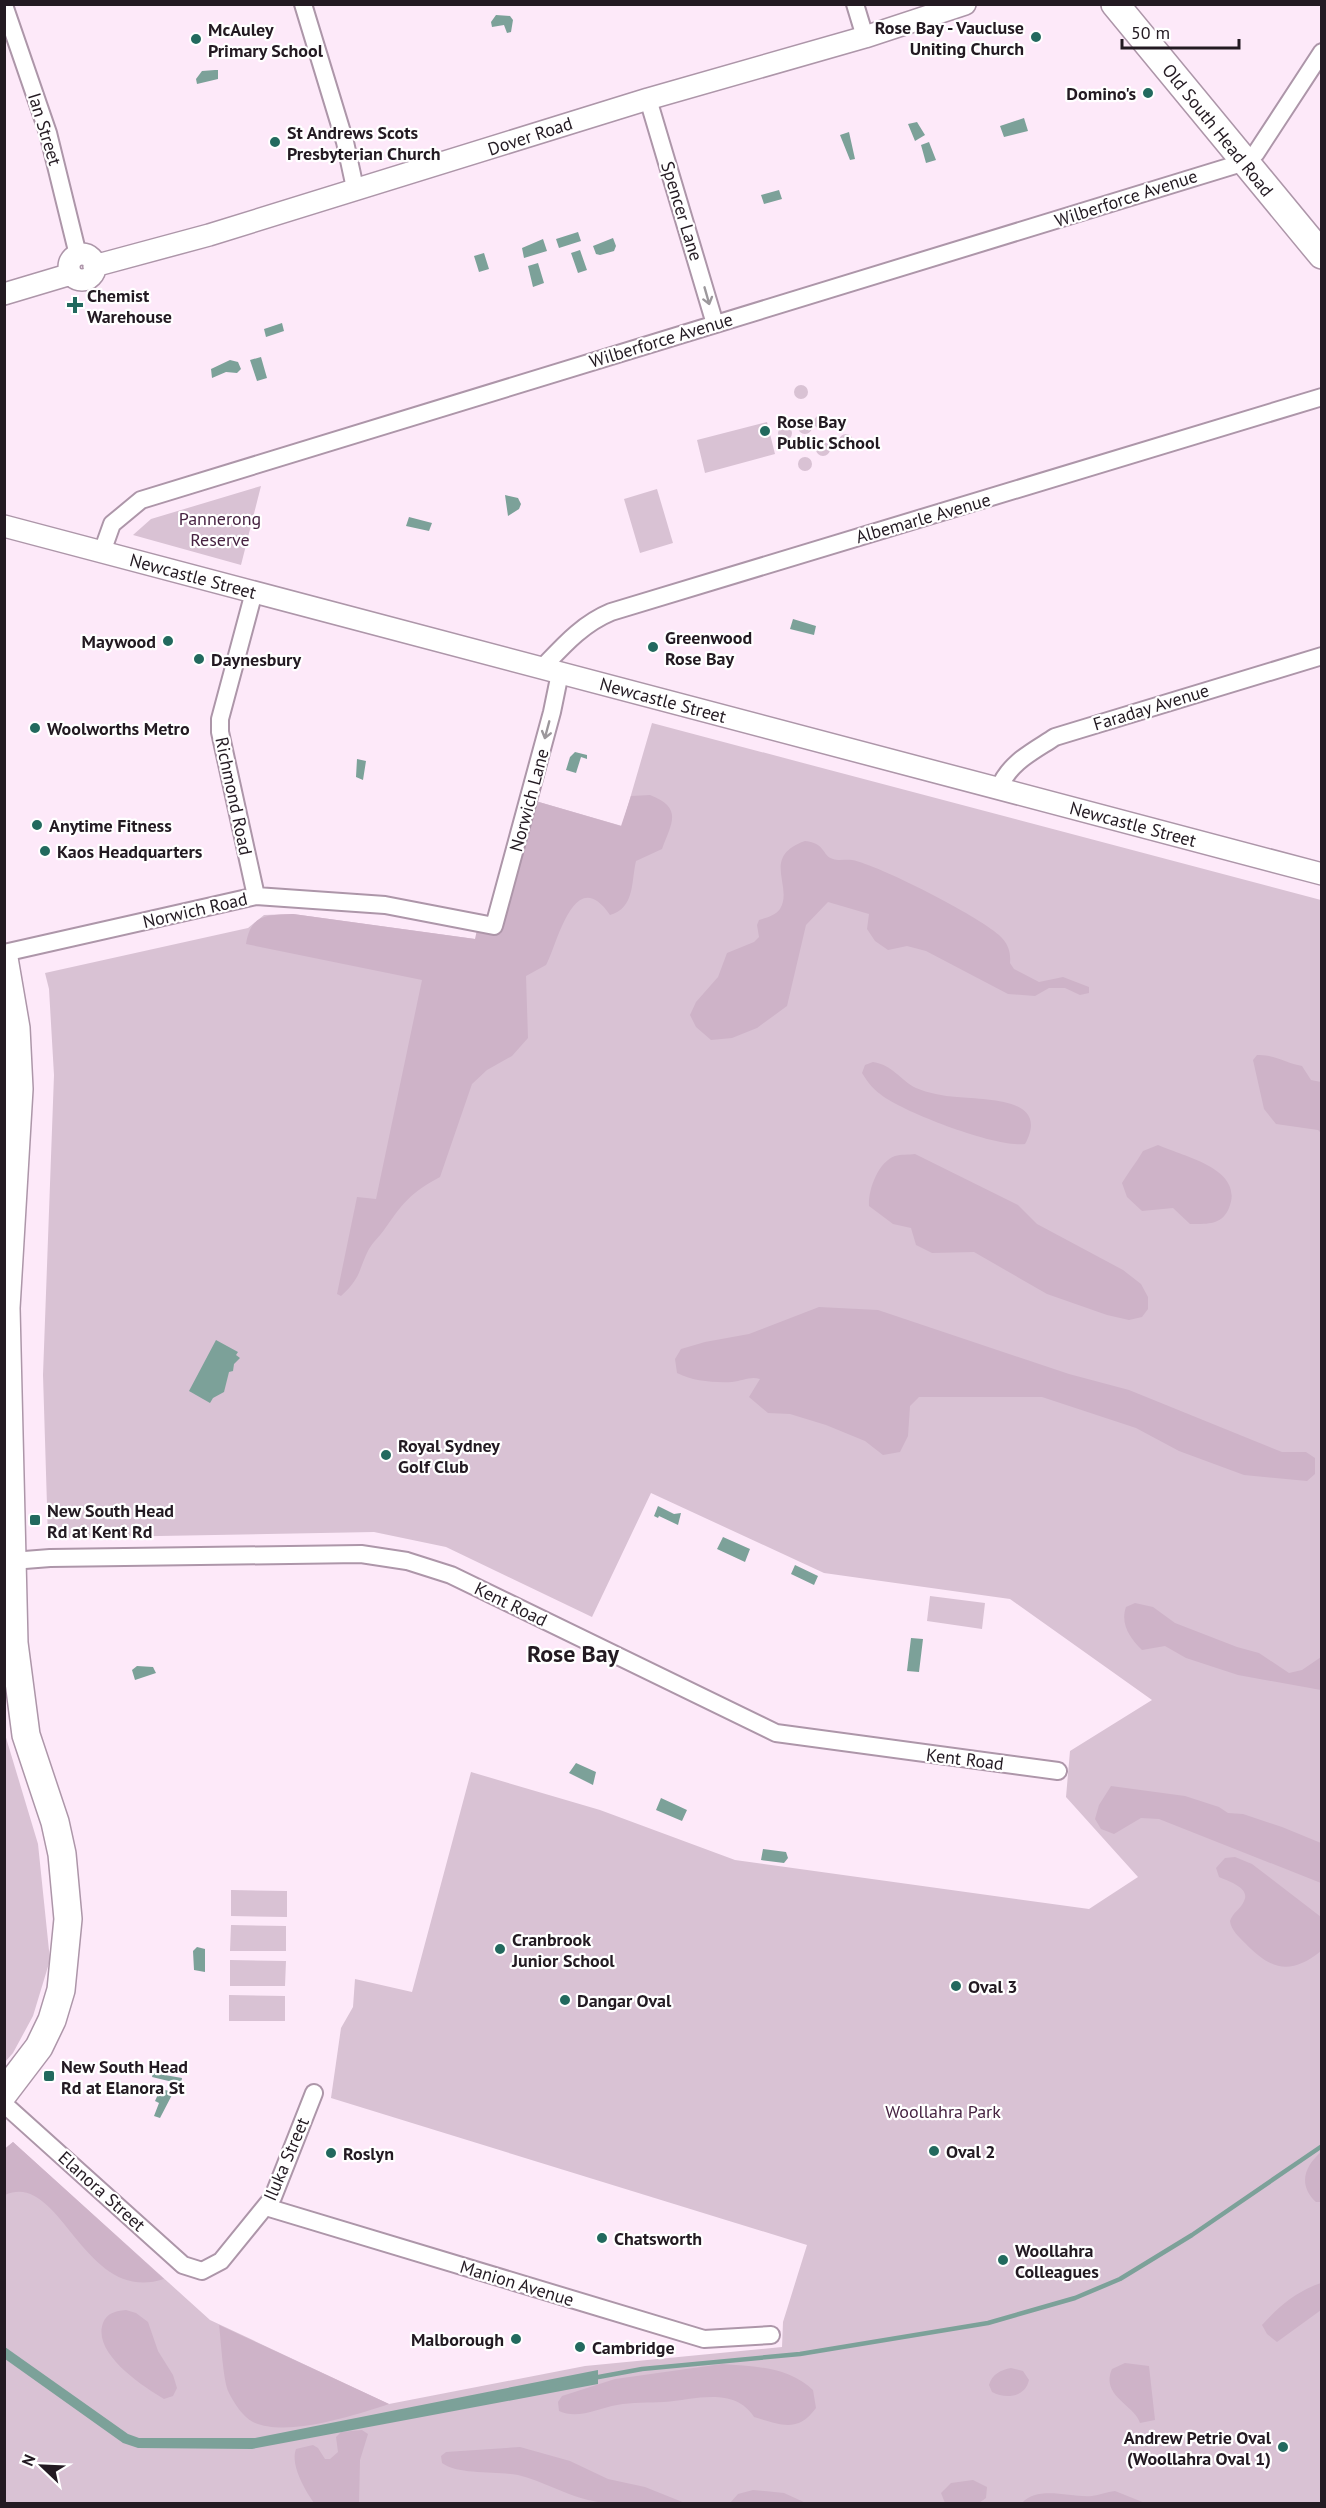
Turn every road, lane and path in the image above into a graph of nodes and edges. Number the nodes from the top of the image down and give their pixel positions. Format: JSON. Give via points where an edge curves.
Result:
{"nodes":[{"id":1,"x":303,"y":4,"type":"edge"},
{"id":2,"x":855,"y":4,"type":"edge"},
{"id":3,"x":965,"y":4,"type":"edge"},
{"id":4,"x":1115,"y":4,"type":"edge"},
{"id":5,"x":4,"y":5,"type":"edge"},
{"id":6,"x":865,"y":37,"type":"junction"},
{"id":7,"x":1322,"y":51,"type":"edge"},
{"id":8,"x":648,"y":99,"type":"junction"},
{"id":9,"x":1245,"y":162,"type":"junction"},
{"id":10,"x":355,"y":188,"type":"junction"},
{"id":11,"x":1322,"y":255,"type":"edge"},
{"id":12,"x":81,"y":265,"type":"junction"},
{"id":13,"x":4,"y":294,"type":"edge"},
{"id":14,"x":715,"y":324,"type":"junction"},
{"id":15,"x":1322,"y":397,"type":"edge"},
{"id":16,"x":4,"y":526,"type":"edge"},
{"id":17,"x":102,"y":552,"type":"junction"},
{"id":18,"x":254,"y":592,"type":"junction"},
{"id":19,"x":1322,"y":656,"type":"edge"},
{"id":20,"x":551,"y":671,"type":"junction"},
{"id":21,"x":999,"y":788,"type":"junction"},
{"id":22,"x":1322,"y":874,"type":"edge"},
{"id":23,"x":256,"y":896,"type":"junction"},
{"id":24,"x":494,"y":926,"type":"joint"},
{"id":25,"x":4,"y":953,"type":"edge"},
{"id":26,"x":4,"y":958,"type":"edge"},
{"id":27,"x":12,"y":1561,"type":"junction"},
{"id":28,"x":1058,"y":1771,"type":"dead end"},
{"id":29,"x":4,"y":2093,"type":"edge"},
{"id":30,"x":314,"y":2093,"type":"dead end"},
{"id":31,"x":4,"y":2104,"type":"edge"},
{"id":32,"x":266,"y":2207,"type":"junction"},
{"id":33,"x":202,"y":2271,"type":"joint"},
{"id":34,"x":771,"y":2335,"type":"dead end"}],
"edges":[{"from":1,"to":10,"type":"street"},
{"from":2,"to":6,"type":"street"},
{"from":3,"to":6,"type":"street","name":"Dover Road"},
{"from":4,"to":9,"type":"main road","name":"Old South Head Road"},
{"from":5,"to":12,"type":"street","name":"Ian Street","via":[[48,133]]},
{"from":6,"to":8,"type":"street","name":"Dover Road"},
{"from":7,"to":9,"type":"street","via":[[1256,153]]},
{"from":8,"to":10,"type":"street","name":"Dover Road"},
{"from":8,"to":14,"type":"street","name":"Spencer Lane","one_way":true},
{"from":9,"to":11,"type":"main road","name":"Old South Head Road"},
{"from":9,"to":14,"type":"street","name":"Wilberforce Avenue"},
{"from":10,"to":12,"type":"street","name":"Dover Road","via":[[180,243]]},
{"from":12,"to":13,"type":"street","name":"Dover Road"},
{"from":14,"to":17,"type":"street","name":"Wilberforce Avenue","via":[[141,500],[112,524]]},
{"from":15,"to":20,"type":"street","name":"Albemarle Avenue","via":[[611,612],[579,630]]},
{"from":16,"to":17,"type":"street","name":"Newcastle Street"},
{"from":17,"to":18,"type":"street","name":"Newcastle Street"},
{"from":18,"to":20,"type":"street","name":"Newcastle Street"},
{"from":18,"to":23,"type":"street","name":"Richmond Road","via":[[220,719],[220,732]]},
{"from":19,"to":21,"type":"street","name":"Faraday Avenue","via":[[1054,737],[1016,762]]},
{"from":20,"to":21,"type":"street","name":"Newcastle Street"},
{"from":20,"to":24,"type":"street","name":"Norwich Lane","one_way":true,"via":[[552,712]]},
{"from":21,"to":22,"type":"street","name":"Newcastle Street"},
{"from":23,"to":24,"type":"street","name":"Norwich Road","via":[[384,905]]},
{"from":23,"to":25,"type":"street","name":"Norwich Road"},
{"from":26,"to":27,"type":"main road","via":[[16,1028],[20,1089],[6,1308]]},
{"from":27,"to":28,"type":"street","name":"Kent Road","via":[[348,1553],[407,1561],[451,1575],[776,1733]]},
{"from":27,"to":29,"type":"main road","via":[[14,1642],[22,1714],[55,1822],[68,1919],[61,1990],[52,2020],[39,2047]]},
{"from":30,"to":32,"type":"street","name":"Iluka Street"},
{"from":31,"to":33,"type":"street","name":"Elanora Street","via":[[183,2265]]},
{"from":32,"to":33,"type":"street","name":"Iluka Street","via":[[221,2261]]},
{"from":32,"to":34,"type":"street","name":"Manion Avenue","via":[[704,2339]]}]}
